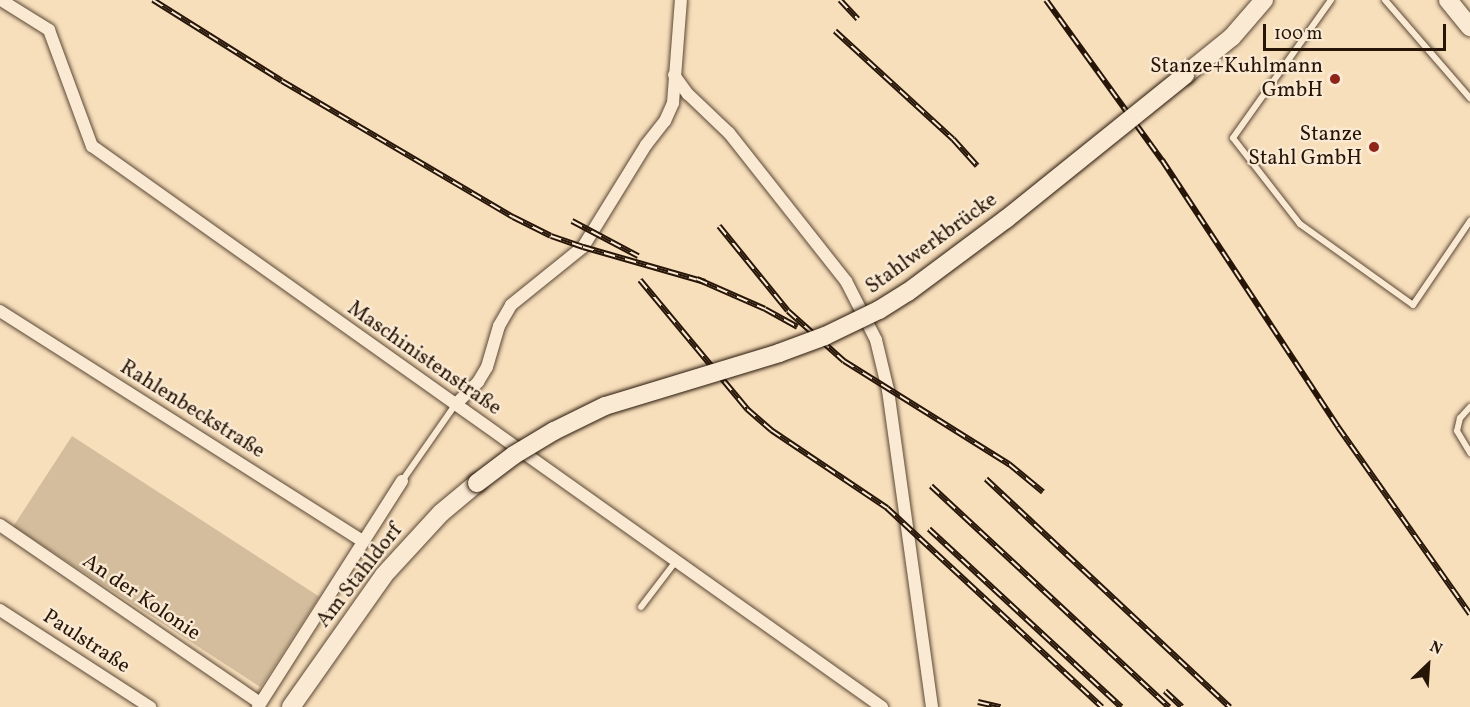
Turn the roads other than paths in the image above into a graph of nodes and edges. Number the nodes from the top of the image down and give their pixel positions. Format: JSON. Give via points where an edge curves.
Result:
{"nodes":[{"id":1,"x":1,"y":0,"type":"edge"},
{"id":2,"x":681,"y":0,"type":"edge"},
{"id":3,"x":1264,"y":0,"type":"edge"},
{"id":4,"x":1331,"y":0,"type":"edge"},
{"id":5,"x":1386,"y":0,"type":"edge"},
{"id":6,"x":1448,"y":0,"type":"edge"},
{"id":7,"x":1470,"y":27,"type":"edge"},
{"id":8,"x":674,"y":75,"type":"junction"},
{"id":9,"x":1470,"y":98,"type":"edge"},
{"id":10,"x":1470,"y":221,"type":"edge"},
{"id":11,"x":0,"y":311,"type":"edge"},
{"id":12,"x":455,"y":405,"type":"junction"},
{"id":13,"x":1470,"y":407,"type":"edge"},
{"id":14,"x":1470,"y":453,"type":"edge"},
{"id":15,"x":402,"y":481,"type":"joint"},
{"id":16,"x":477,"y":483,"type":"joint"},
{"id":17,"x":0,"y":525,"type":"edge"},
{"id":18,"x":363,"y":541,"type":"junction"},
{"id":19,"x":676,"y":561,"type":"junction"},
{"id":20,"x":641,"y":607,"type":"dead end"},
{"id":21,"x":0,"y":610,"type":"edge"},
{"id":22,"x":259,"y":705,"type":"edge"},
{"id":23,"x":150,"y":707,"type":"edge"},
{"id":24,"x":291,"y":707,"type":"edge"},
{"id":25,"x":882,"y":707,"type":"edge"},
{"id":26,"x":932,"y":707,"type":"edge"}],
"edges":[{"from":1,"to":12,"type":"street","name":"Maschinistenstraße","via":[[48,30],[92,146]]},
{"from":2,"to":8,"type":"street"},
{"from":3,"to":16,"type":"main road","name":"Stahlwerkbrücke","bridge":true,"via":[[1232,37],[1185,75],[998,225],[879,310],[779,353],[605,406],[524,449]]},
{"from":4,"to":10,"type":"lane","via":[[1233,138],[1300,224],[1413,305]]},
{"from":5,"to":9,"type":"lane"},
{"from":6,"to":7,"type":"main road"},
{"from":8,"to":12,"type":"street","via":[[670,112],[593,234],[583,247],[511,305],[499,326],[487,367]]},
{"from":8,"to":26,"type":"street","via":[[729,133],[846,281],[876,340],[888,390]]},
{"from":11,"to":18,"type":"street","name":"Rahlenbeckstraße"},
{"from":12,"to":15,"type":"lane"},
{"from":12,"to":19,"type":"street","name":"Maschinistenstraße"},
{"from":13,"to":14,"type":"lane","via":[[1460,418],[1456,431]]},
{"from":15,"to":18,"type":"street","name":"An der Kolonie"},
{"from":16,"to":24,"type":"main road","name":"Am Stahldorf","via":[[441,513],[384,574]]},
{"from":17,"to":22,"type":"street","name":"An der Kolonie"},
{"from":18,"to":22,"type":"street","name":"An der Kolonie"},
{"from":19,"to":20,"type":"lane"},
{"from":19,"to":25,"type":"street","name":"Maschinistenstraße"},
{"from":21,"to":23,"type":"street","name":"Paulstraße"}]}
